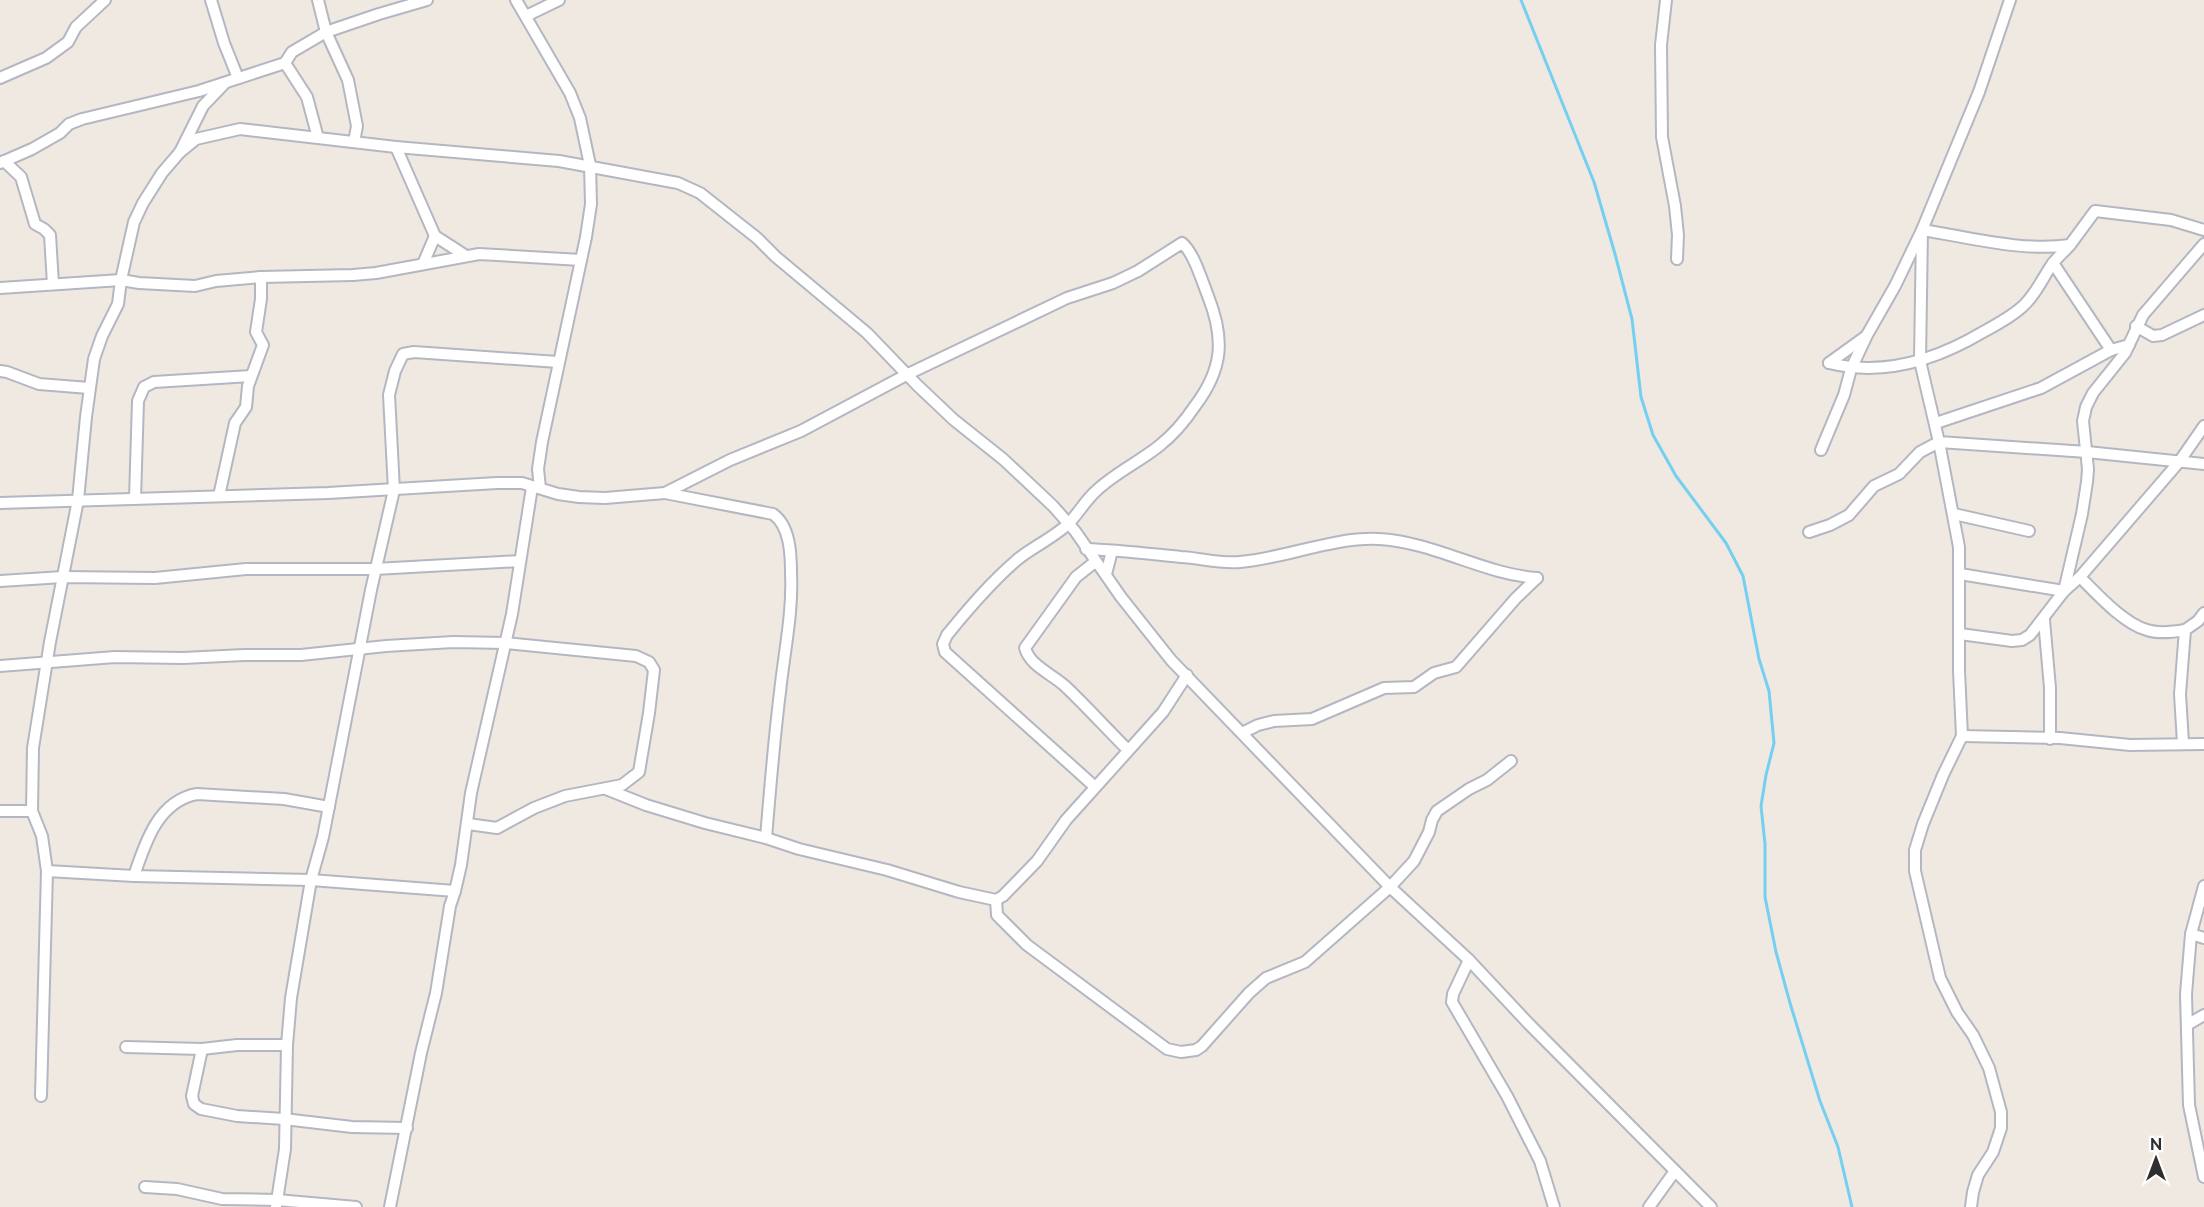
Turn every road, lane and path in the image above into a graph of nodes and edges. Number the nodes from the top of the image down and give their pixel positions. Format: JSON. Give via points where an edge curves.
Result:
{"nodes":[{"id":1,"x":105,"y":0,"type":"edge"},
{"id":2,"x":211,"y":0,"type":"edge"},
{"id":3,"x":318,"y":0,"type":"edge"},
{"id":4,"x":427,"y":0,"type":"edge"},
{"id":5,"x":516,"y":0,"type":"edge"},
{"id":6,"x":559,"y":0,"type":"edge"},
{"id":7,"x":1666,"y":0,"type":"edge"},
{"id":8,"x":2010,"y":0,"type":"edge"},
{"id":9,"x":526,"y":16,"type":"junction"},
{"id":10,"x":326,"y":32,"type":"junction"},
{"id":11,"x":285,"y":63,"type":"junction"},
{"id":12,"x":1,"y":76,"type":"edge"},
{"id":13,"x":238,"y":78,"type":"junction"},
{"id":14,"x":224,"y":84,"type":"junction"},
{"id":15,"x":357,"y":126,"type":"junction"},
{"id":16,"x":318,"y":138,"type":"junction"},
{"id":17,"x":354,"y":142,"type":"junction"},
{"id":18,"x":372,"y":144,"type":"junction"},
{"id":19,"x":396,"y":147,"type":"junction"},
{"id":20,"x":180,"y":152,"type":"junction"},
{"id":21,"x":2,"y":162,"type":"edge"},
{"id":22,"x":590,"y":165,"type":"junction"},
{"id":23,"x":1922,"y":230,"type":"junction"},
{"id":24,"x":2204,"y":230,"type":"edge"},
{"id":25,"x":435,"y":236,"type":"junction"},
{"id":26,"x":2204,"y":244,"type":"edge"},
{"id":27,"x":2070,"y":245,"type":"junction"},
{"id":28,"x":465,"y":256,"type":"junction"},
{"id":29,"x":1677,"y":259,"type":"dead end"},
{"id":30,"x":581,"y":260,"type":"junction"},
{"id":31,"x":2053,"y":262,"type":"junction"},
{"id":32,"x":423,"y":264,"type":"junction"},
{"id":33,"x":261,"y":276,"type":"junction"},
{"id":34,"x":121,"y":280,"type":"junction"},
{"id":35,"x":53,"y":284,"type":"junction"},
{"id":36,"x":0,"y":288,"type":"edge"},
{"id":37,"x":2204,"y":315,"type":"edge"},
{"id":38,"x":2136,"y":326,"type":"junction"},
{"id":39,"x":1867,"y":335,"type":"junction"},
{"id":40,"x":2129,"y":345,"type":"junction"},
{"id":41,"x":2111,"y":350,"type":"junction"},
{"id":42,"x":1920,"y":361,"type":"junction"},
{"id":43,"x":558,"y":362,"type":"junction"},
{"id":44,"x":1851,"y":369,"type":"junction"},
{"id":45,"x":0,"y":371,"type":"edge"},
{"id":46,"x":908,"y":374,"type":"junction"},
{"id":47,"x":251,"y":376,"type":"junction"},
{"id":48,"x":89,"y":388,"type":"junction"},
{"id":49,"x":1936,"y":423,"type":"junction"},
{"id":50,"x":2204,"y":426,"type":"edge"},
{"id":51,"x":1939,"y":442,"type":"junction"},
{"id":52,"x":1821,"y":450,"type":"dead end"},
{"id":53,"x":2086,"y":452,"type":"junction"},
{"id":54,"x":2179,"y":462,"type":"junction"},
{"id":55,"x":2204,"y":464,"type":"edge"},
{"id":56,"x":538,"y":469,"type":"junction"},
{"id":57,"x":531,"y":486,"type":"junction"},
{"id":58,"x":394,"y":490,"type":"junction"},
{"id":59,"x":665,"y":493,"type":"junction"},
{"id":60,"x":219,"y":496,"type":"junction"},
{"id":61,"x":135,"y":499,"type":"junction"},
{"id":62,"x":78,"y":500,"type":"junction"},
{"id":63,"x":0,"y":503,"type":"edge"},
{"id":64,"x":1954,"y":514,"type":"junction"},
{"id":65,"x":1069,"y":524,"type":"junction"},
{"id":66,"x":2029,"y":531,"type":"dead end"},
{"id":67,"x":1809,"y":532,"type":"dead end"},
{"id":68,"x":1086,"y":549,"type":"junction"},
{"id":69,"x":1112,"y":551,"type":"junction"},
{"id":70,"x":520,"y":561,"type":"junction"},
{"id":71,"x":1095,"y":562,"type":"junction"},
{"id":72,"x":375,"y":569,"type":"junction"},
{"id":73,"x":1106,"y":574,"type":"junction"},
{"id":74,"x":1960,"y":574,"type":"junction"},
{"id":75,"x":63,"y":577,"type":"junction"},
{"id":76,"x":2080,"y":577,"type":"junction"},
{"id":77,"x":0,"y":581,"type":"edge"},
{"id":78,"x":2064,"y":591,"type":"junction"},
{"id":79,"x":2204,"y":613,"type":"edge"},
{"id":80,"x":2044,"y":620,"type":"junction"},
{"id":81,"x":2185,"y":630,"type":"junction"},
{"id":82,"x":1960,"y":634,"type":"junction"},
{"id":83,"x":506,"y":643,"type":"junction"},
{"id":84,"x":361,"y":649,"type":"junction"},
{"id":85,"x":47,"y":663,"type":"junction"},
{"id":86,"x":0,"y":666,"type":"edge"},
{"id":87,"x":1186,"y":675,"type":"junction"},
{"id":88,"x":1242,"y":733,"type":"junction"},
{"id":89,"x":1962,"y":736,"type":"junction"},
{"id":90,"x":2050,"y":739,"type":"junction"},
{"id":91,"x":2183,"y":743,"type":"junction"},
{"id":92,"x":2204,"y":744,"type":"edge"},
{"id":93,"x":1127,"y":749,"type":"junction"},
{"id":94,"x":1511,"y":760,"type":"dead end"},
{"id":95,"x":1094,"y":786,"type":"junction"},
{"id":96,"x":606,"y":789,"type":"junction"},
{"id":97,"x":329,"y":807,"type":"junction"},
{"id":98,"x":0,"y":811,"type":"edge"},
{"id":99,"x":32,"y":811,"type":"junction"},
{"id":100,"x":468,"y":824,"type":"junction"},
{"id":101,"x":766,"y":838,"type":"junction"},
{"id":102,"x":47,"y":871,"type":"junction"},
{"id":103,"x":134,"y":876,"type":"junction"},
{"id":104,"x":311,"y":880,"type":"junction"},
{"id":105,"x":2204,"y":886,"type":"edge"},
{"id":106,"x":1390,"y":887,"type":"junction"},
{"id":107,"x":456,"y":891,"type":"junction"},
{"id":108,"x":996,"y":900,"type":"junction"},
{"id":109,"x":2190,"y":934,"type":"junction"},
{"id":110,"x":2204,"y":938,"type":"edge"},
{"id":111,"x":1470,"y":960,"type":"junction"},
{"id":112,"x":2204,"y":1015,"type":"edge"},
{"id":113,"x":2187,"y":1025,"type":"junction"},
{"id":114,"x":286,"y":1046,"type":"junction"},
{"id":115,"x":126,"y":1047,"type":"dead end"},
{"id":116,"x":202,"y":1049,"type":"junction"},
{"id":117,"x":41,"y":1096,"type":"dead end"},
{"id":118,"x":284,"y":1119,"type":"junction"},
{"id":119,"x":406,"y":1128,"type":"junction"},
{"id":120,"x":1675,"y":1171,"type":"junction"},
{"id":121,"x":2204,"y":1177,"type":"edge"},
{"id":122,"x":145,"y":1188,"type":"dead end"},
{"id":123,"x":276,"y":1204,"type":"edge"},
{"id":124,"x":356,"y":1207,"type":"edge"},
{"id":125,"x":390,"y":1207,"type":"edge"},
{"id":126,"x":1554,"y":1207,"type":"edge"},
{"id":127,"x":1649,"y":1207,"type":"edge"},
{"id":128,"x":1711,"y":1207,"type":"edge"},
{"id":129,"x":1971,"y":1207,"type":"edge"}],
"edges":[{"from":1,"to":12,"type":"street","via":[[76,27],[68,42],[45,58]]},
{"from":2,"to":13,"type":"street"},
{"from":3,"to":10,"type":"street"},
{"from":4,"to":10,"type":"street"},
{"from":5,"to":9,"type":"street"},
{"from":6,"to":9,"type":"street"},
{"from":7,"to":29,"type":"street","via":[[1661,45],[1661,114],[1675,206]]},
{"from":8,"to":23,"type":"street","via":[[1979,92]]},
{"from":9,"to":22,"type":"street","via":[[576,107]]},
{"from":10,"to":11,"type":"street","via":[[292,51]]},
{"from":10,"to":15,"type":"street","via":[[348,80]]},
{"from":11,"to":13,"type":"street"},
{"from":11,"to":16,"type":"street","via":[[308,97]]},
{"from":13,"to":14,"type":"street"},
{"from":14,"to":20,"type":"street","via":[[203,106]]},
{"from":14,"to":21,"type":"street","via":[[82,119]]},
{"from":15,"to":17,"type":"street"},
{"from":15,"to":18,"type":"street"},
{"from":16,"to":17,"type":"street"},
{"from":16,"to":20,"type":"street","via":[[240,129],[196,139]]},
{"from":17,"to":18,"type":"street"},
{"from":18,"to":19,"type":"street"},
{"from":19,"to":22,"type":"street"},
{"from":19,"to":25,"type":"street"},
{"from":20,"to":34,"type":"street","via":[[162,173],[134,222]]},
{"from":21,"to":35,"type":"street","via":[[21,177],[35,224],[50,235]]},
{"from":22,"to":30,"type":"street","via":[[591,204]]},
{"from":22,"to":46,"type":"street","via":[[678,183],[700,193],[867,333]]},
{"from":23,"to":27,"type":"street","via":[[2026,246]]},
{"from":23,"to":39,"type":"street"},
{"from":23,"to":42,"type":"street"},
{"from":24,"to":27,"type":"street","via":[[2171,220],[2095,211]]},
{"from":25,"to":28,"type":"street"},
{"from":25,"to":32,"type":"street"},
{"from":26,"to":38,"type":"street"},
{"from":27,"to":31,"type":"street"},
{"from":28,"to":30,"type":"street"},
{"from":28,"to":32,"type":"street"},
{"from":30,"to":43,"type":"street"},
{"from":31,"to":41,"type":"street"},
{"from":31,"to":42,"type":"street","via":[[2023,307],[1969,341]]},
{"from":32,"to":33,"type":"street","via":[[353,275]]},
{"from":33,"to":34,"type":"street","via":[[195,286]]},
{"from":33,"to":47,"type":"street","via":[[256,332],[263,345]]},
{"from":34,"to":35,"type":"street"},
{"from":34,"to":48,"type":"street","via":[[118,304],[99,341]]},
{"from":35,"to":36,"type":"street"},
{"from":37,"to":38,"type":"street","via":[[2162,335],[2153,336]]},
{"from":38,"to":40,"type":"street"},
{"from":39,"to":44,"type":"street"},
{"from":39,"to":44,"type":"street","via":[[1829,363]]},
{"from":40,"to":41,"type":"street"},
{"from":40,"to":53,"type":"street","via":[[2086,408]]},
{"from":41,"to":49,"type":"street","via":[[2041,388]]},
{"from":42,"to":44,"type":"street"},
{"from":42,"to":49,"type":"street"},
{"from":43,"to":56,"type":"street"},
{"from":43,"to":58,"type":"street","via":[[402,354],[389,395]]},
{"from":44,"to":52,"type":"street"},
{"from":45,"to":48,"type":"street","via":[[39,384]]},
{"from":46,"to":59,"type":"street","via":[[810,426]]},
{"from":46,"to":65,"type":"street"},
{"from":46,"to":65,"type":"street","via":[[1067,298],[1113,283],[1179,244],[1185,245],[1218,328],[1217,369],[1184,422],[1159,446],[1095,491]]},
{"from":47,"to":60,"type":"street","via":[[246,407],[235,423]]},
{"from":47,"to":61,"type":"street","via":[[154,382],[144,387],[138,401]]},
{"from":48,"to":62,"type":"street"},
{"from":49,"to":51,"type":"street"},
{"from":50,"to":54,"type":"street"},
{"from":51,"to":53,"type":"street"},
{"from":51,"to":64,"type":"street"},
{"from":51,"to":67,"type":"street","via":[[1920,452],[1899,474],[1874,486],[1849,515]]},
{"from":53,"to":54,"type":"street"},
{"from":53,"to":78,"type":"street","via":[[2088,469],[2082,514]]},
{"from":54,"to":55,"type":"street"},
{"from":54,"to":76,"type":"street"},
{"from":56,"to":57,"type":"street"},
{"from":56,"to":57,"type":"street"},
{"from":57,"to":58,"type":"street","via":[[497,483]]},
{"from":57,"to":59,"type":"street","via":[[579,497]]},
{"from":57,"to":70,"type":"street"},
{"from":58,"to":60,"type":"street"},
{"from":58,"to":72,"type":"street"},
{"from":59,"to":101,"type":"street","via":[[773,514],[787,533],[791,598]]},
{"from":60,"to":61,"type":"street"},
{"from":61,"to":62,"type":"street"},
{"from":62,"to":63,"type":"street"},
{"from":62,"to":75,"type":"street"},
{"from":64,"to":66,"type":"street"},
{"from":64,"to":74,"type":"street"},
{"from":65,"to":68,"type":"street"},
{"from":65,"to":95,"type":"street","via":[[1002,573],[943,644],[945,652]]},
{"from":68,"to":69,"type":"street"},
{"from":68,"to":71,"type":"street"},
{"from":69,"to":73,"type":"street"},
{"from":69,"to":88,"type":"street","via":[[1221,563],[1378,539],[1450,554],[1515,577],[1537,578],[1456,667],[1434,673],[1414,687],[1384,688],[1312,719],[1274,721]]},
{"from":70,"to":72,"type":"street"},
{"from":70,"to":83,"type":"street"},
{"from":71,"to":73,"type":"street"},
{"from":71,"to":93,"type":"street","via":[[1076,577],[1024,648],[1035,663],[1064,685]]},
{"from":72,"to":75,"type":"street","via":[[246,569],[155,578]]},
{"from":72,"to":84,"type":"street"},
{"from":73,"to":87,"type":"street"},
{"from":74,"to":78,"type":"street"},
{"from":74,"to":82,"type":"street"},
{"from":75,"to":77,"type":"street"},
{"from":75,"to":85,"type":"street"},
{"from":76,"to":78,"type":"street"},
{"from":76,"to":81,"type":"street","via":[[2141,628],[2161,632]]},
{"from":78,"to":80,"type":"street"},
{"from":79,"to":81,"type":"street"},
{"from":80,"to":82,"type":"street","via":[[2022,640]]},
{"from":80,"to":90,"type":"street"},
{"from":81,"to":91,"type":"street","via":[[2180,694]]},
{"from":82,"to":89,"type":"street"},
{"from":83,"to":84,"type":"street","via":[[453,642]]},
{"from":83,"to":96,"type":"street","via":[[636,656],[649,662],[654,670],[639,772],[622,785]]},
{"from":83,"to":100,"type":"street","via":[[471,793]]},
{"from":84,"to":85,"type":"street","via":[[301,655],[122,657]]},
{"from":84,"to":97,"type":"street"},
{"from":85,"to":86,"type":"street"},
{"from":85,"to":99,"type":"street","via":[[33,748]]},
{"from":87,"to":88,"type":"street"},
{"from":87,"to":93,"type":"street","via":[[1163,712]]},
{"from":88,"to":106,"type":"street"},
{"from":89,"to":90,"type":"street"},
{"from":89,"to":129,"type":"street","via":[[1923,824],[1915,861],[1940,978],[1989,1068],[2001,1112],[2001,1128],[1993,1152],[1978,1175]]},
{"from":90,"to":91,"type":"street","via":[[2130,745]]},
{"from":91,"to":92,"type":"street"},
{"from":93,"to":95,"type":"street"},
{"from":94,"to":106,"type":"street","via":[[1437,811],[1419,853]]},
{"from":95,"to":108,"type":"street","via":[[1037,861]]},
{"from":96,"to":100,"type":"street","via":[[565,796],[497,828]]},
{"from":96,"to":101,"type":"street","via":[[646,806]]},
{"from":97,"to":103,"type":"street","via":[[284,799],[185,796],[157,820]]},
{"from":97,"to":104,"type":"street"},
{"from":98,"to":99,"type":"street"},
{"from":99,"to":102,"type":"street","via":[[42,836]]},
{"from":100,"to":107,"type":"street"},
{"from":101,"to":108,"type":"street"},
{"from":102,"to":103,"type":"street"},
{"from":102,"to":117,"type":"street"},
{"from":103,"to":104,"type":"street"},
{"from":104,"to":107,"type":"street"},
{"from":104,"to":114,"type":"street"},
{"from":105,"to":109,"type":"street"},
{"from":106,"to":108,"type":"street","via":[[1305,962],[1266,978],[1202,1046],[1181,1052],[1154,1041],[1027,945],[997,915]]},
{"from":106,"to":111,"type":"street"},
{"from":107,"to":119,"type":"street"},
{"from":109,"to":110,"type":"street"},
{"from":109,"to":113,"type":"street"},
{"from":111,"to":120,"type":"street"},
{"from":111,"to":126,"type":"street","via":[[1452,1002],[1507,1096],[1539,1161]]},
{"from":112,"to":113,"type":"street"},
{"from":113,"to":121,"type":"street","via":[[2189,1105]]},
{"from":114,"to":116,"type":"street"},
{"from":114,"to":118,"type":"street"},
{"from":115,"to":116,"type":"street"},
{"from":116,"to":118,"type":"street","via":[[192,1096],[194,1104],[237,1116]]},
{"from":118,"to":119,"type":"street"},
{"from":118,"to":123,"type":"street","via":[[285,1149]]},
{"from":119,"to":125,"type":"street"},
{"from":120,"to":127,"type":"street"},
{"from":120,"to":128,"type":"street"},
{"from":122,"to":123,"type":"street"},
{"from":123,"to":124,"type":"street"}]}
